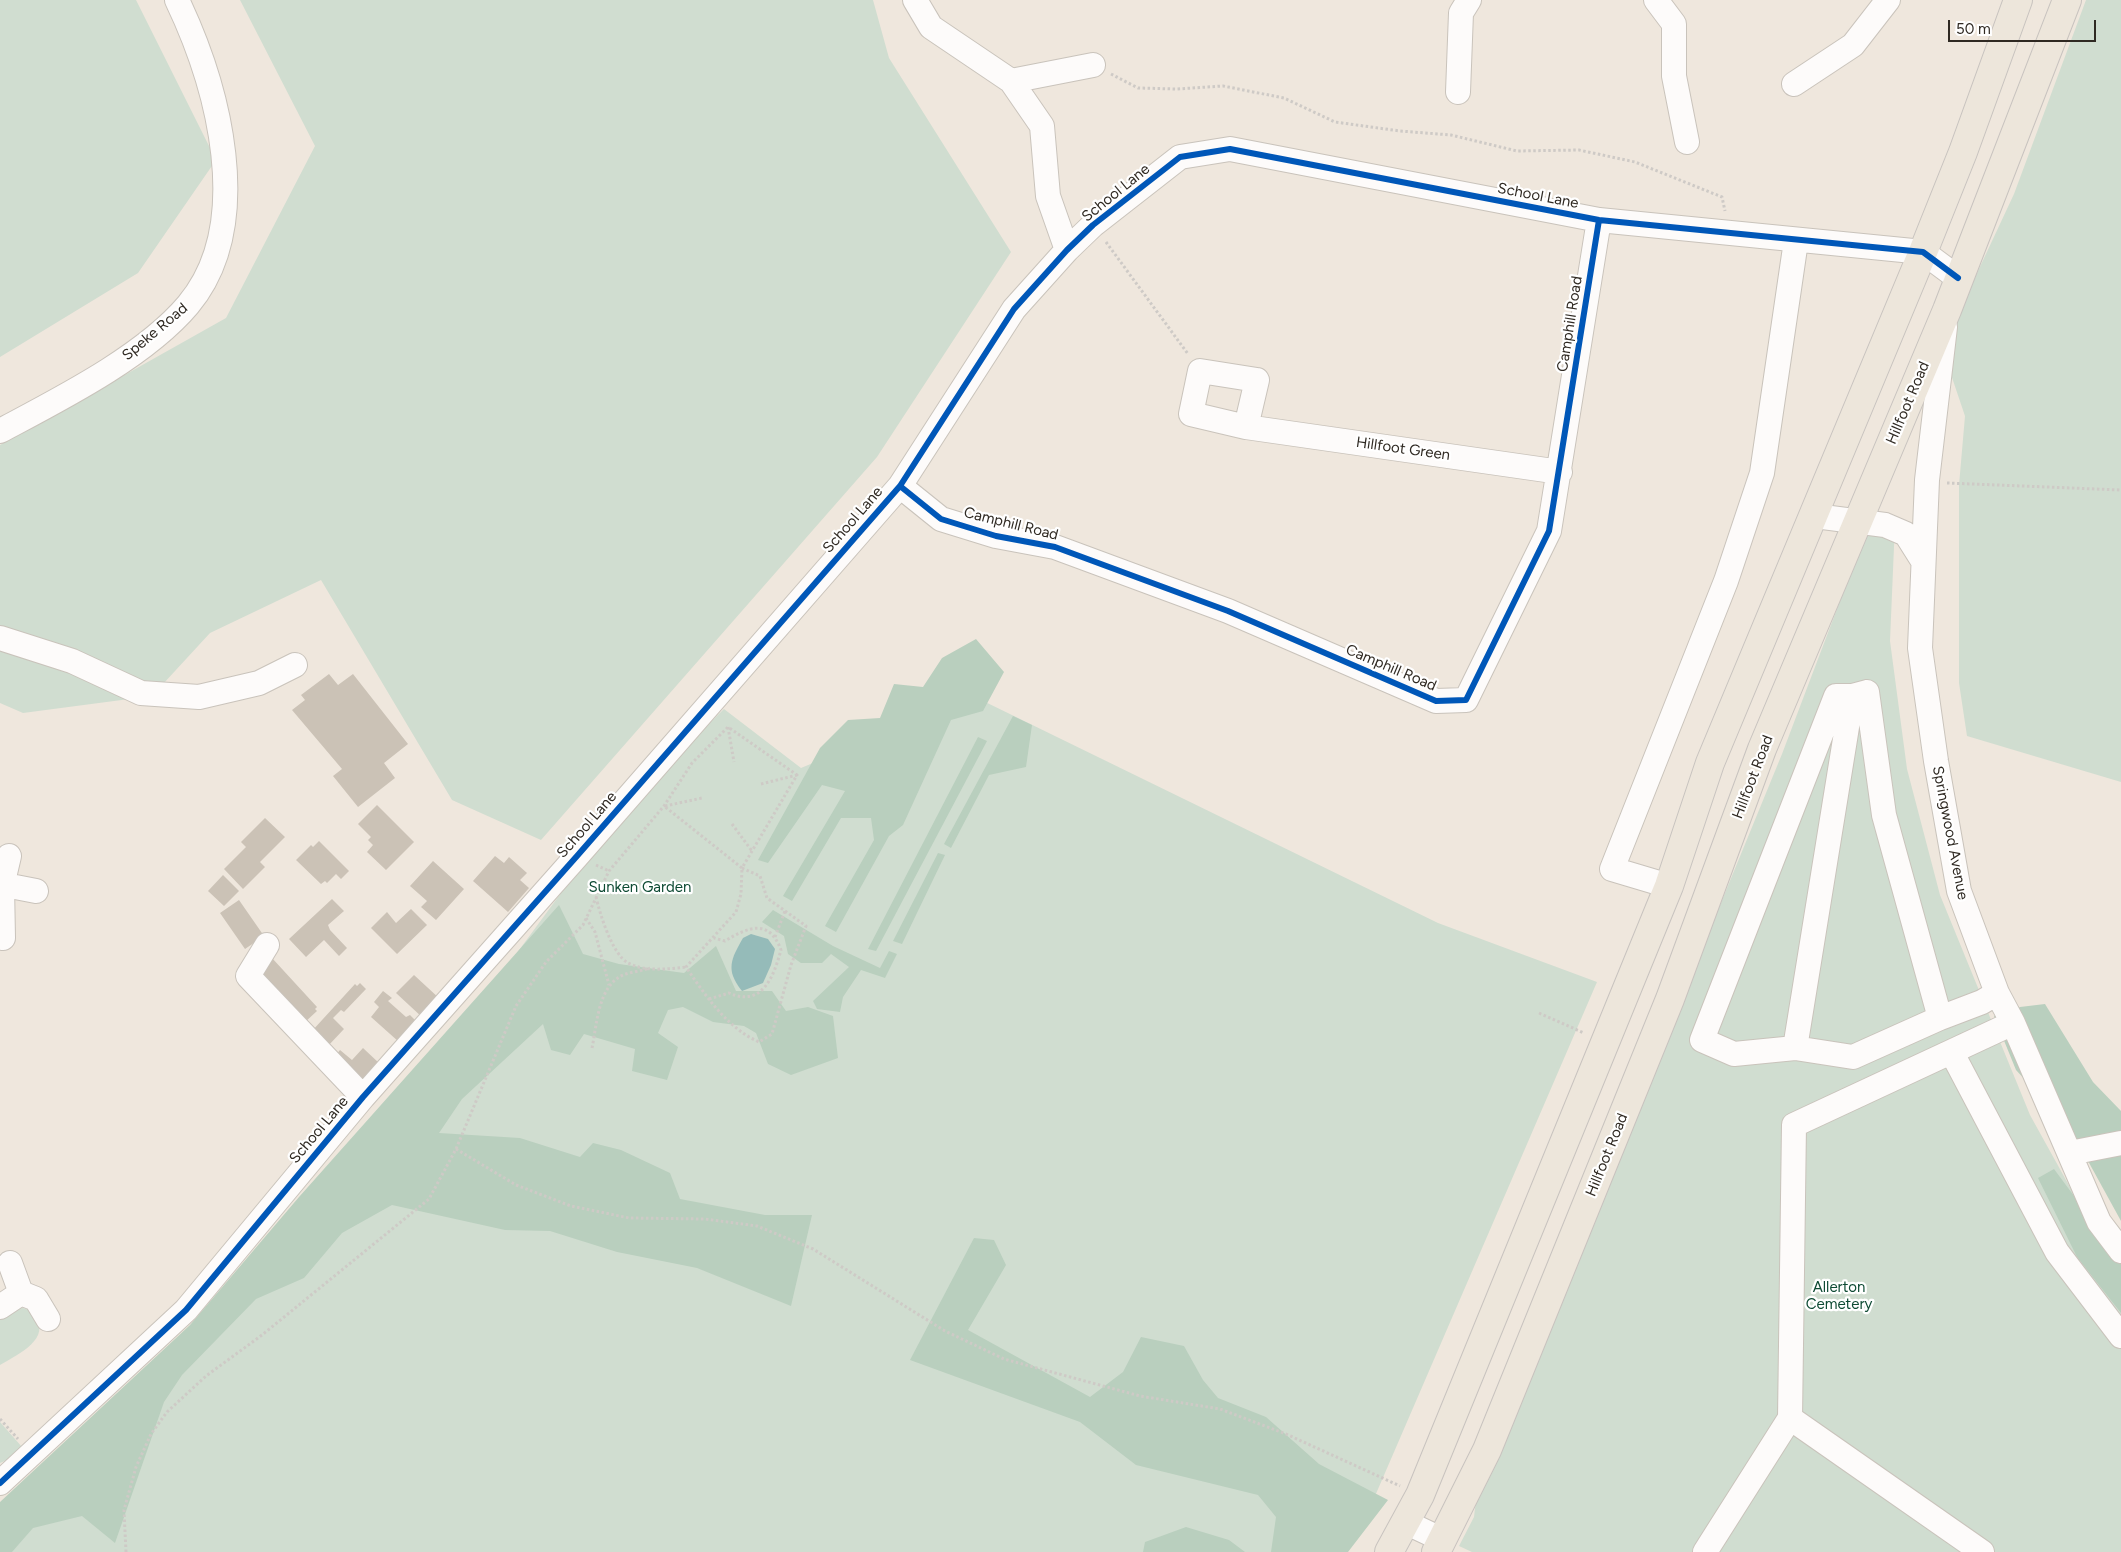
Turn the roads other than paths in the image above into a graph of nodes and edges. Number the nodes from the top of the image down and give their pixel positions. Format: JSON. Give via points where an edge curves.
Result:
{"nodes":[{"id":1,"x":177,"y":0,"type":"edge"},
{"id":2,"x":915,"y":0,"type":"edge"},
{"id":3,"x":1469,"y":0,"type":"edge"},
{"id":4,"x":1656,"y":0,"type":"edge"},
{"id":5,"x":1888,"y":0,"type":"edge"},
{"id":6,"x":2018,"y":0,"type":"edge"},
{"id":7,"x":2067,"y":0,"type":"edge"},
{"id":8,"x":1093,"y":65,"type":"road end"},
{"id":9,"x":1011,"y":81,"type":"junction"},
{"id":10,"x":1794,"y":84,"type":"dead end"},
{"id":11,"x":1458,"y":92,"type":"dead end"},
{"id":12,"x":1687,"y":142,"type":"dead end"},
{"id":13,"x":1599,"y":220,"type":"junction"},
{"id":14,"x":1796,"y":240,"type":"junction"},
{"id":15,"x":1067,"y":250,"type":"junction"},
{"id":16,"x":1923,"y":252,"type":"junction"},
{"id":17,"x":1958,"y":278,"type":"junction"},
{"id":18,"x":1947,"y":310,"type":"junction"},
{"id":19,"x":1246,"y":426,"type":"junction"},
{"id":20,"x":0,"y":431,"type":"edge"},
{"id":21,"x":1560,"y":472,"type":"junction"},
{"id":22,"x":900,"y":486,"type":"junction"},
{"id":23,"x":1815,"y":516,"type":"junction"},
{"id":24,"x":1857,"y":522,"type":"junction"},
{"id":25,"x":1923,"y":560,"type":"junction"},
{"id":26,"x":0,"y":638,"type":"edge"},
{"id":27,"x":296,"y":665,"type":"dead end"},
{"id":28,"x":1852,"y":696,"type":"junction"},
{"id":29,"x":9,"y":856,"type":"dead end"},
{"id":30,"x":1,"y":885,"type":"edge"},
{"id":31,"x":1669,"y":886,"type":"junction"},
{"id":32,"x":36,"y":892,"type":"dead end"},
{"id":33,"x":3,"y":938,"type":"dead end"},
{"id":34,"x":267,"y":945,"type":"dead end"},
{"id":35,"x":1996,"y":993,"type":"junction"},
{"id":36,"x":1940,"y":1018,"type":"junction"},
{"id":37,"x":2013,"y":1023,"type":"junction"},
{"id":38,"x":1795,"y":1048,"type":"junction"},
{"id":39,"x":1952,"y":1053,"type":"junction"},
{"id":40,"x":363,"y":1097,"type":"junction"},
{"id":41,"x":2121,"y":1143,"type":"edge"},
{"id":42,"x":2070,"y":1153,"type":"junction"},
{"id":43,"x":2121,"y":1251,"type":"edge"},
{"id":44,"x":10,"y":1263,"type":"dead end"},
{"id":45,"x":21,"y":1292,"type":"junction"},
{"id":46,"x":0,"y":1308,"type":"edge"},
{"id":47,"x":48,"y":1319,"type":"dead end"},
{"id":48,"x":2121,"y":1336,"type":"edge"},
{"id":49,"x":1790,"y":1418,"type":"junction"},
{"id":50,"x":0,"y":1483,"type":"edge"},
{"id":51,"x":1405,"y":1522,"type":"junction"},
{"id":52,"x":1439,"y":1546,"type":"edge"},
{"id":53,"x":1389,"y":1552,"type":"edge"},
{"id":54,"x":1705,"y":1552,"type":"edge"},
{"id":55,"x":1982,"y":1552,"type":"edge"}],
"edges":[{"from":1,"to":20,"type":"street","name":"Speke Road","via":[[194,35],[214,100],[225,174],[222,230],[208,276],[188,306],[130,355]]},
{"from":2,"to":9,"type":"street","via":[[930,27]]},
{"from":3,"to":11,"type":"street","via":[[1461,13]]},
{"from":4,"to":12,"type":"street","via":[[1674,24],[1674,76]]},
{"from":5,"to":10,"type":"street","via":[[1853,45]]},
{"from":6,"to":16,"type":"highway"},
{"from":7,"to":17,"type":"highway","name":"Hillfoot Road"},
{"from":8,"to":9,"type":"street"},
{"from":9,"to":15,"type":"street","via":[[1042,126],[1048,196]]},
{"from":13,"to":14,"type":"street","name":"School Lane"},
{"from":13,"to":15,"type":"street","name":"School Lane","via":[[1230,149],[1180,157]]},
{"from":13,"to":21,"type":"street","name":"Camphill Road"},
{"from":14,"to":16,"type":"street","name":"School Lane"},
{"from":14,"to":31,"type":"street","via":[[1762,473],[1726,581],[1612,869]]},
{"from":15,"to":22,"type":"street","name":"School Lane","via":[[1014,309]]},
{"from":16,"to":17,"type":"street"},
{"from":16,"to":23,"type":"highway"},
{"from":17,"to":18,"type":"highway","name":"Hillfoot Road"},
{"from":18,"to":24,"type":"highway","name":"Hillfoot Road"},
{"from":18,"to":25,"type":"street","name":"Springwood Avenue","via":[[1927,480]]},
{"from":19,"to":19,"type":"street","name":"Hillfoot Green","via":[[1191,414],[1200,371],[1257,380]]},
{"from":19,"to":21,"type":"street","name":"Hillfoot Green"},
{"from":21,"to":22,"type":"street","name":"Camphill Road","via":[[1549,531],[1466,700],[1436,701],[1228,611],[1064,550],[996,536],[941,519]]},
{"from":22,"to":40,"type":"street","name":"School Lane"},
{"from":23,"to":24,"type":"street"},
{"from":23,"to":31,"type":"highway","via":[[1710,764]]},
{"from":24,"to":25,"type":"street","via":[[1885,525],[1906,534]]},
{"from":24,"to":52,"type":"highway","name":"Hillfoot Road","via":[[1762,749],[1670,999],[1491,1440]]},
{"from":25,"to":35,"type":"street","name":"Springwood Avenue","via":[[1920,648],[1936,761],[1959,891]]},
{"from":26,"to":27,"type":"street","via":[[72,661],[141,693],[198,697],[259,683]]},
{"from":28,"to":36,"type":"street","via":[[1867,692],[1884,815]]},
{"from":28,"to":38,"type":"street"},
{"from":28,"to":38,"type":"street","via":[[1836,696],[1702,1040],[1734,1054]]},
{"from":29,"to":30,"type":"street"},
{"from":30,"to":32,"type":"street"},
{"from":30,"to":33,"type":"street"},
{"from":31,"to":51,"type":"highway","via":[[1420,1495]]},
{"from":34,"to":40,"type":"street","via":[[248,976]]},
{"from":35,"to":36,"type":"street","via":[[1982,1002]]},
{"from":35,"to":37,"type":"street","name":"Springwood Avenue"},
{"from":36,"to":38,"type":"street","via":[[1853,1057]]},
{"from":37,"to":39,"type":"street"},
{"from":37,"to":42,"type":"street","name":"Springwood Avenue"},
{"from":39,"to":48,"type":"street","via":[[2057,1252]]},
{"from":39,"to":49,"type":"street","via":[[1794,1125]]},
{"from":40,"to":50,"type":"street","name":"School Lane","via":[[186,1310]]},
{"from":41,"to":42,"type":"street"},
{"from":42,"to":43,"type":"street","name":"Springwood Avenue","via":[[2099,1222]]},
{"from":44,"to":45,"type":"street"},
{"from":45,"to":46,"type":"street"},
{"from":45,"to":47,"type":"street","via":[[36,1299]]},
{"from":49,"to":54,"type":"street"},
{"from":49,"to":55,"type":"street"},
{"from":51,"to":52,"type":"street"},
{"from":51,"to":53,"type":"highway"}]}
